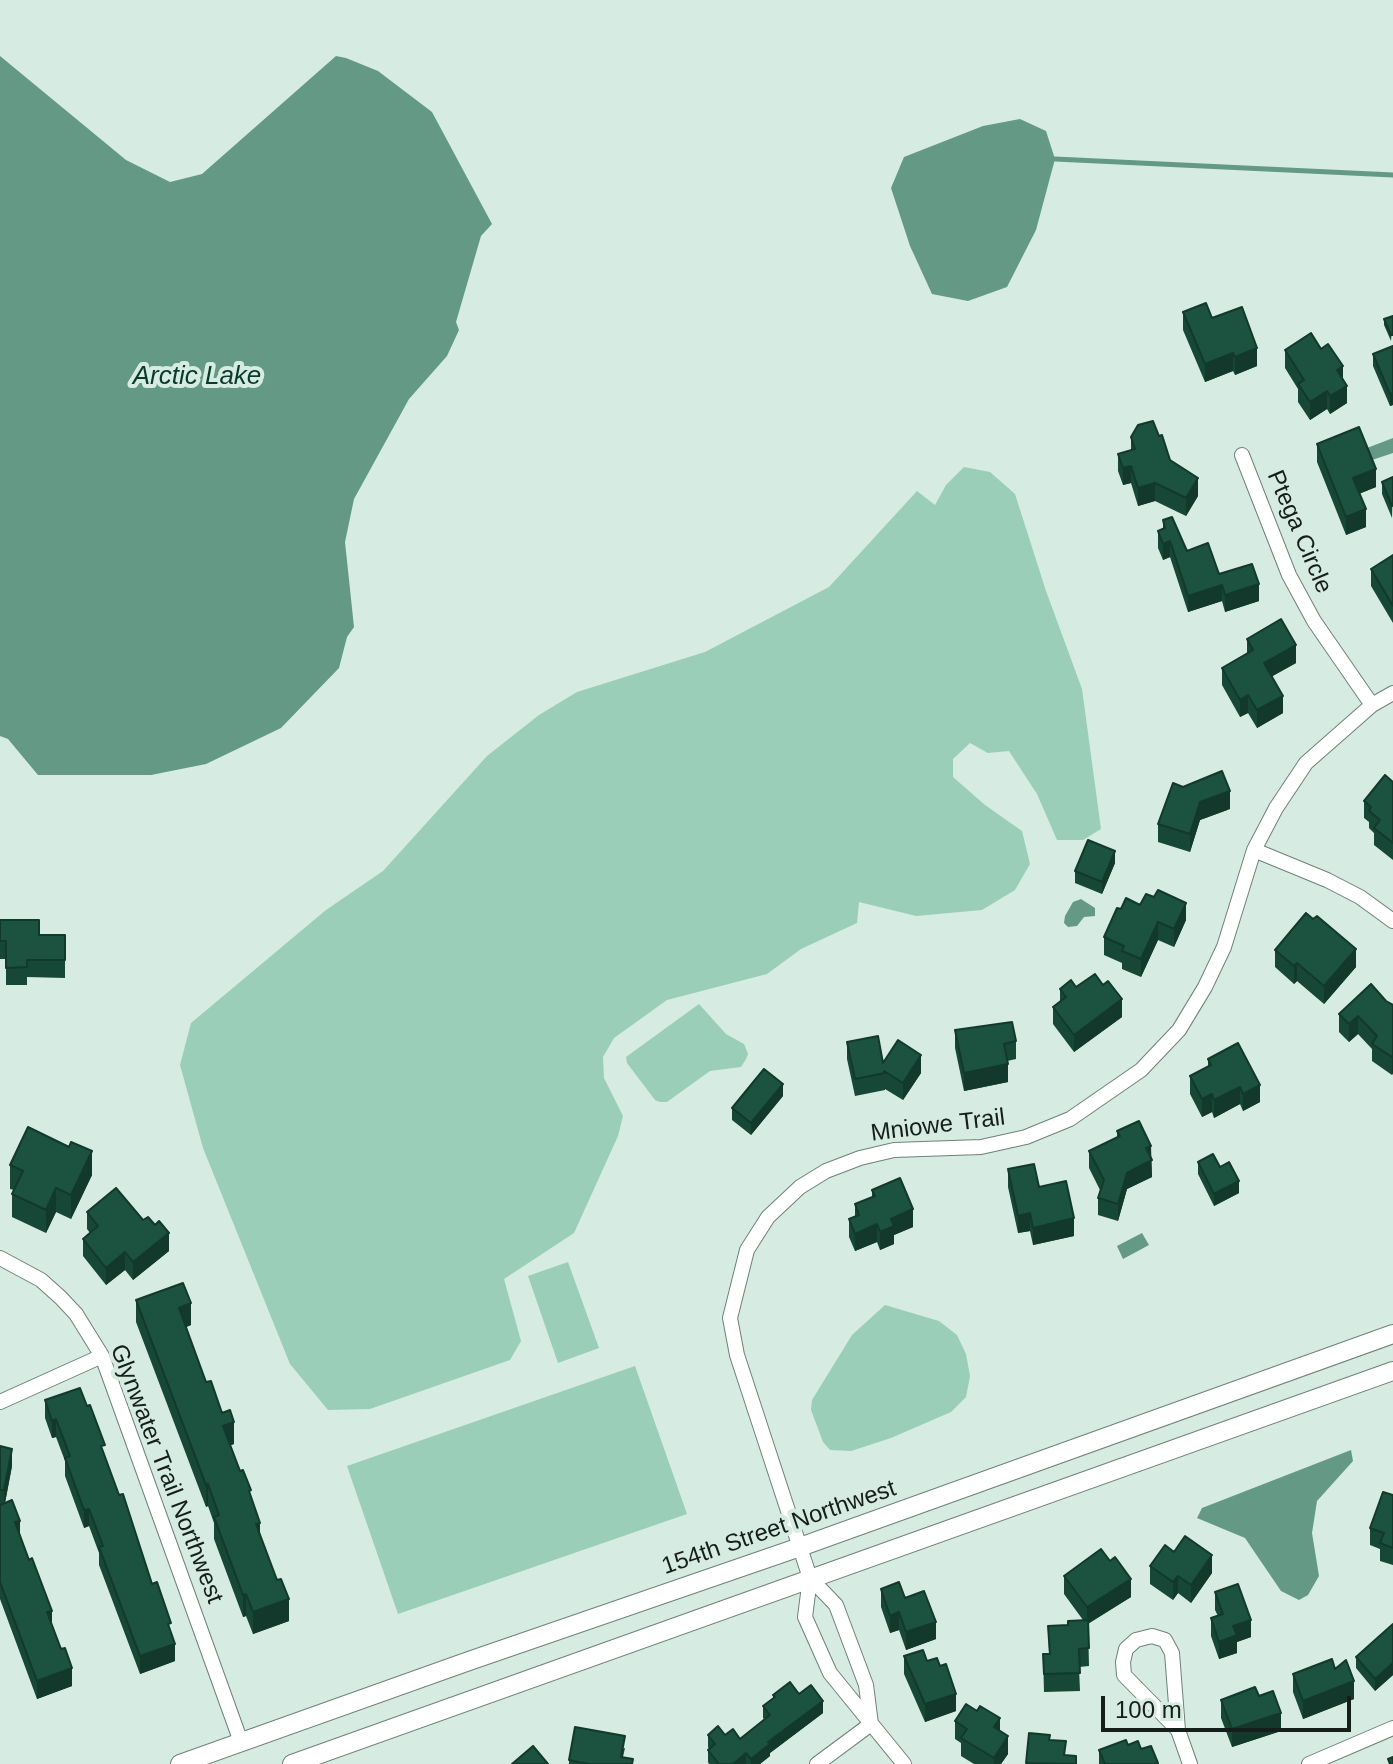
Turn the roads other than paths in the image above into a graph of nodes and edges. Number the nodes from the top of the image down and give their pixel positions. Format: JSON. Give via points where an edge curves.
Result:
{"nodes":[{"id":1,"x":1242,"y":455,"type":"dead end"},
{"id":2,"x":1393,"y":693,"type":"edge"},
{"id":3,"x":1372,"y":705,"type":"junction"},
{"id":4,"x":1254,"y":850,"type":"junction"},
{"id":5,"x":1393,"y":921,"type":"edge"},
{"id":6,"x":0,"y":1258,"type":"edge"},
{"id":7,"x":1393,"y":1334,"type":"edge"},
{"id":8,"x":102,"y":1356,"type":"junction"},
{"id":9,"x":1393,"y":1371,"type":"edge"},
{"id":10,"x":0,"y":1402,"type":"edge"},
{"id":11,"x":800,"y":1547,"type":"junction"},
{"id":12,"x":810,"y":1578,"type":"junction"},
{"id":13,"x":871,"y":1724,"type":"junction"},
{"id":14,"x":1393,"y":1728,"type":"edge"},
{"id":15,"x":1178,"y":1730,"type":"junction"},
{"id":16,"x":241,"y":1742,"type":"junction"},
{"id":17,"x":180,"y":1764,"type":"edge"},
{"id":18,"x":292,"y":1764,"type":"edge"},
{"id":19,"x":817,"y":1764,"type":"edge"},
{"id":20,"x":904,"y":1764,"type":"edge"},
{"id":21,"x":1190,"y":1764,"type":"edge"},
{"id":22,"x":1309,"y":1764,"type":"edge"}],
"edges":[{"from":1,"to":3,"type":"street","name":"Ptega Circle","via":[[1289,575]]},
{"from":2,"to":3,"type":"street","name":"Mniowe Trail"},
{"from":3,"to":4,"type":"street","name":"Mniowe Trail","via":[[1306,763]]},
{"from":4,"to":5,"type":"street","via":[[1360,897]]},
{"from":4,"to":11,"type":"street","name":"Mniowe Trail","via":[[1224,947],[1205,987],[1179,1030],[1141,1070],[1070,1119],[1026,1137],[981,1147],[894,1150],[826,1171],[768,1217],[747,1250],[730,1318],[737,1355]]},
{"from":6,"to":8,"type":"street","name":"Glynwater Trail Northwest","via":[[41,1280],[61,1298]]},
{"from":7,"to":11,"type":"street","name":"154th Street Northwest"},
{"from":8,"to":10,"type":"street"},
{"from":8,"to":16,"type":"street","name":"Glynwater Trail Northwest"},
{"from":9,"to":12,"type":"street"},
{"from":11,"to":12,"type":"street","name":"Mniowe Trail"},
{"from":11,"to":16,"type":"street","name":"154th Street Northwest"},
{"from":12,"to":13,"type":"street","via":[[836,1605],[866,1685]]},
{"from":12,"to":13,"type":"street","via":[[805,1617],[830,1673]]},
{"from":12,"to":18,"type":"street"},
{"from":13,"to":19,"type":"street"},
{"from":13,"to":20,"type":"street"},
{"from":14,"to":22,"type":"street"},
{"from":15,"to":15,"type":"street","via":[[1172,1653],[1165,1640],[1136,1640],[1126,1649],[1124,1675]]},
{"from":15,"to":21,"type":"street"},
{"from":16,"to":17,"type":"street","name":"154th Street Northwest"}]}
